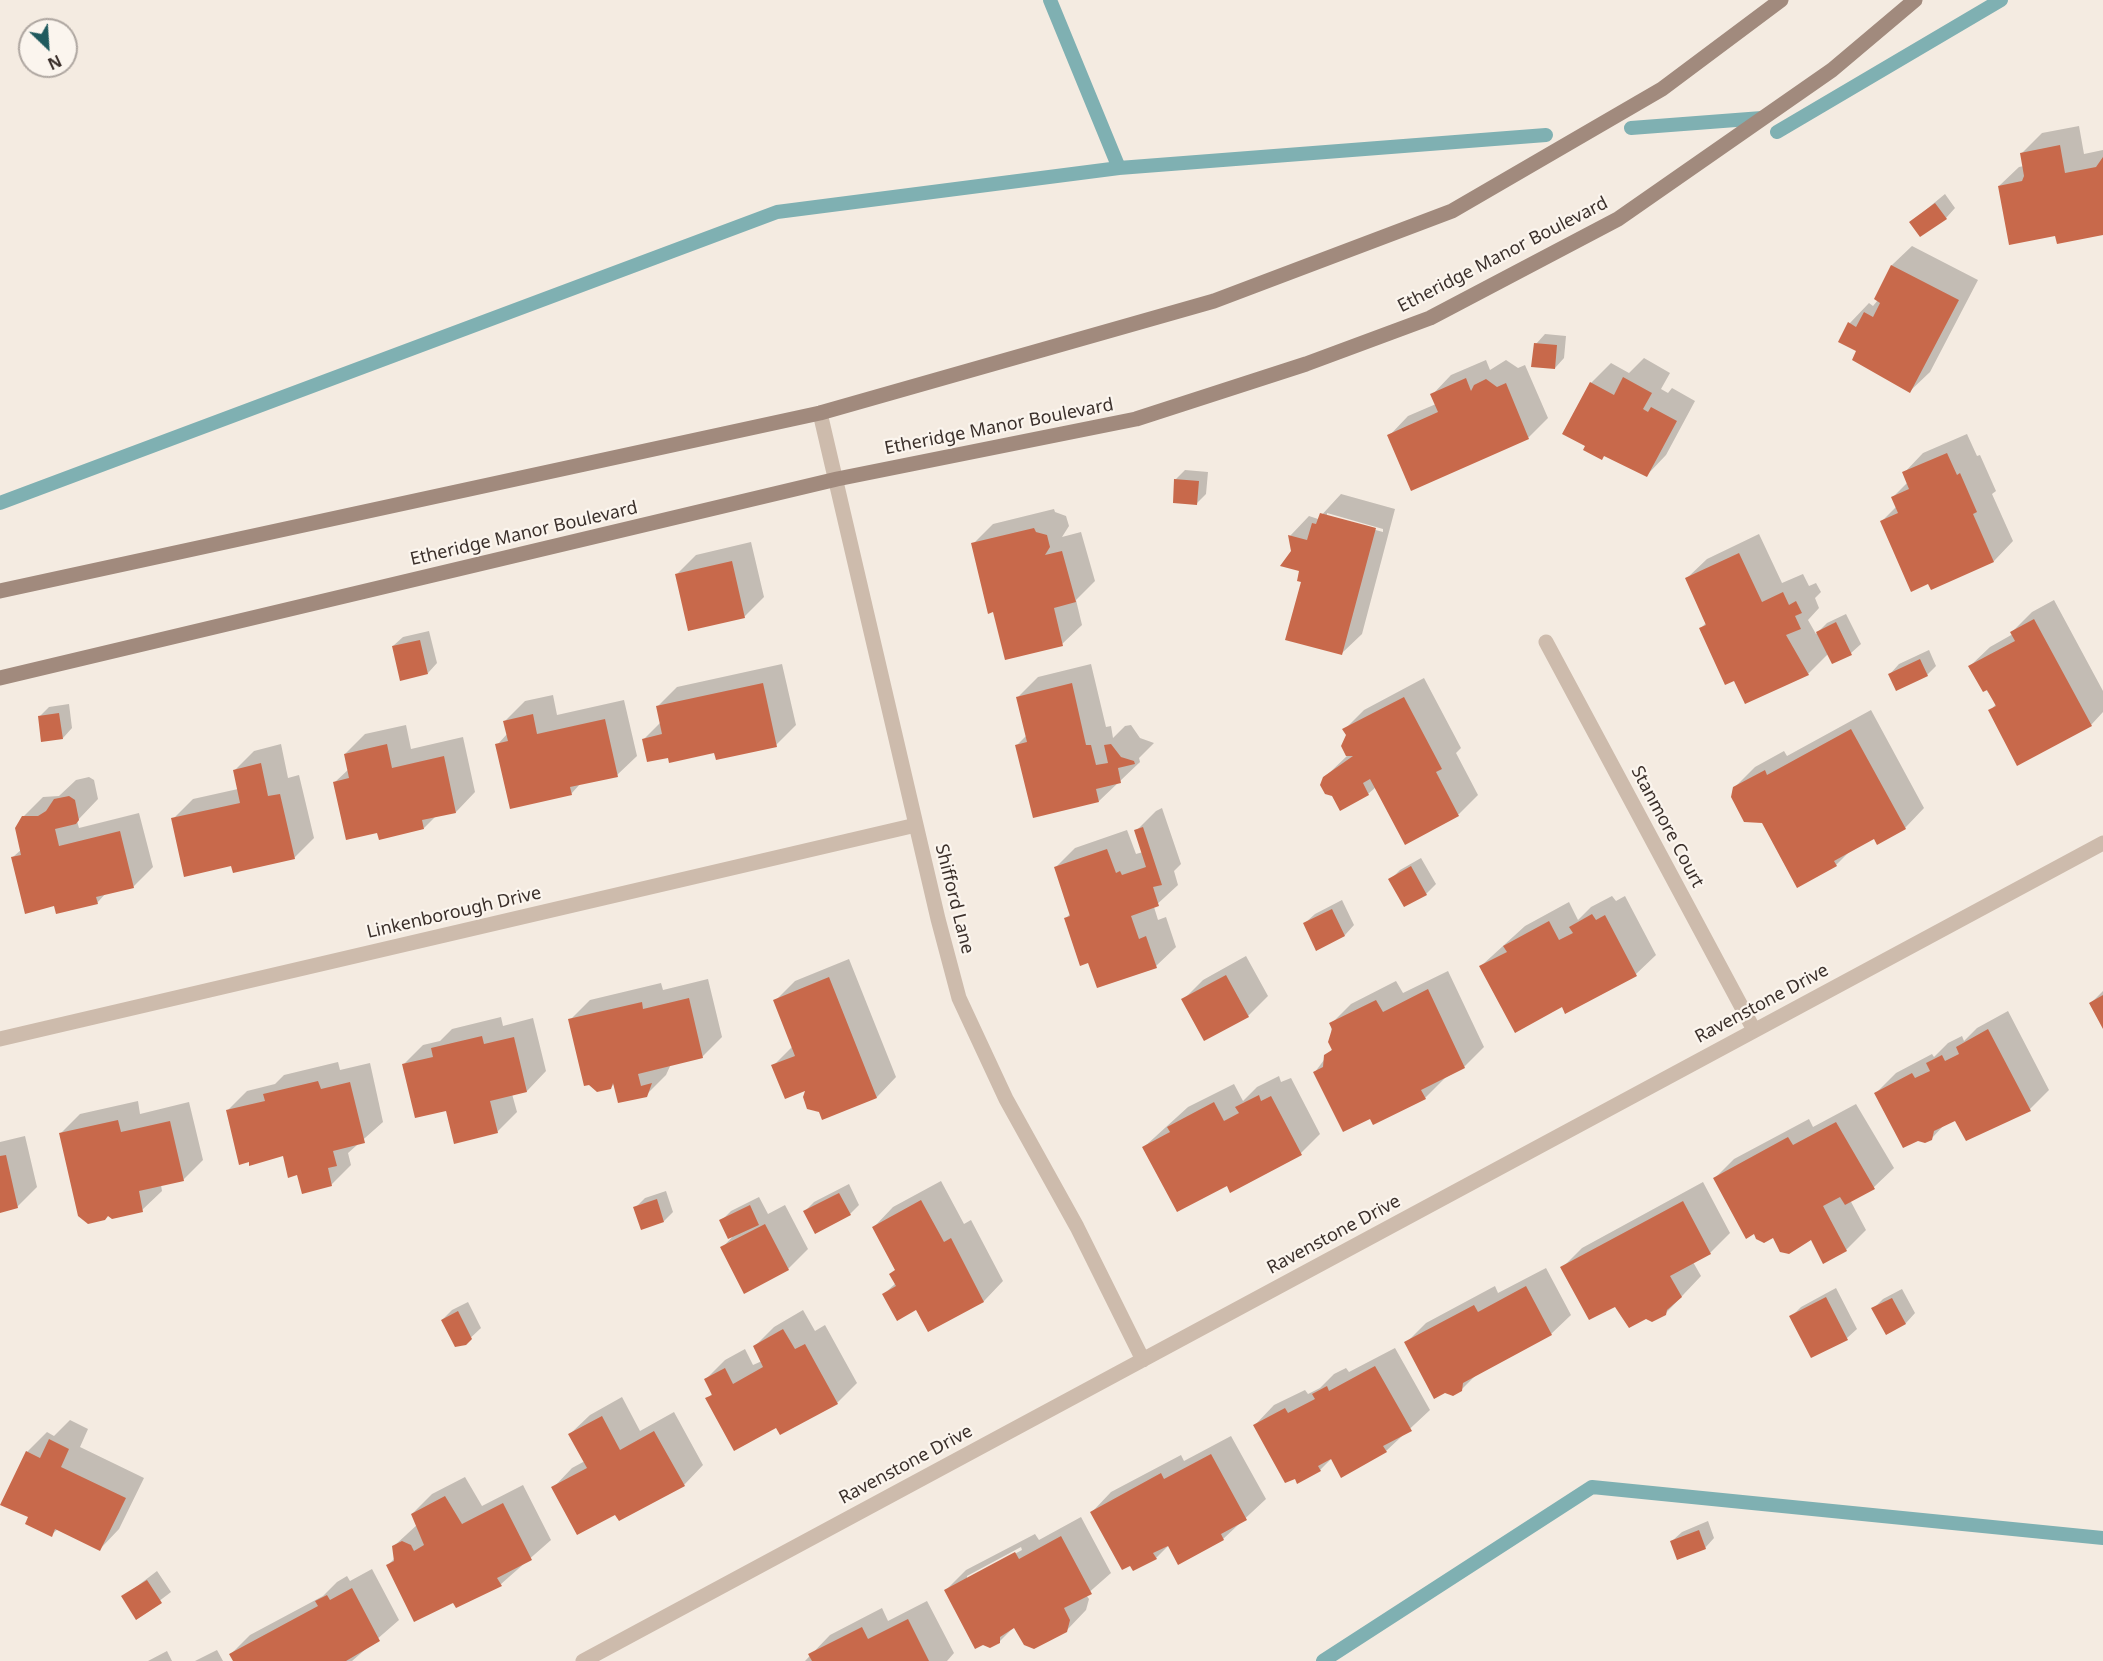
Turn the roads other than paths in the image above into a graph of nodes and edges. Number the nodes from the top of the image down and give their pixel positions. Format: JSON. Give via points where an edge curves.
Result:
{"nodes":[{"id":1,"x":1781,"y":0,"type":"edge"},
{"id":2,"x":1916,"y":0,"type":"edge"},
{"id":3,"x":820,"y":413,"type":"junction"},
{"id":4,"x":837,"y":480,"type":"junction"},
{"id":5,"x":0,"y":591,"type":"edge"},
{"id":6,"x":1546,"y":642,"type":"dead end"},
{"id":7,"x":0,"y":678,"type":"edge"},
{"id":8,"x":916,"y":825,"type":"junction"},
{"id":9,"x":2103,"y":843,"type":"edge"},
{"id":10,"x":1754,"y":1030,"type":"junction"},
{"id":11,"x":0,"y":1039,"type":"edge"},
{"id":12,"x":1143,"y":1360,"type":"junction"},
{"id":13,"x":583,"y":1661,"type":"edge"}],
"edges":[{"from":1,"to":3,"type":"main road","via":[[1662,89],[1452,211],[1214,301]]},
{"from":2,"to":4,"type":"main road","name":"Etheridge Manor Boulevard","via":[[1832,70],[1618,219],[1430,318],[1306,364],[1136,419]]},
{"from":3,"to":4,"type":"street","name":"Shifford Lane"},
{"from":3,"to":5,"type":"main road"},
{"from":4,"to":7,"type":"main road","name":"Etheridge Manor Boulevard"},
{"from":4,"to":8,"type":"street","name":"Shifford Lane"},
{"from":6,"to":10,"type":"street","name":"Stanmore Court"},
{"from":8,"to":11,"type":"street","name":"Linkenborough Drive"},
{"from":8,"to":12,"type":"street","name":"Shifford Lane","via":[[959,998],[1006,1099],[1077,1227]]},
{"from":9,"to":10,"type":"street","name":"Ravenstone Drive"},
{"from":10,"to":12,"type":"street","name":"Ravenstone Drive"},
{"from":12,"to":13,"type":"street","name":"Ravenstone Drive"}]}
